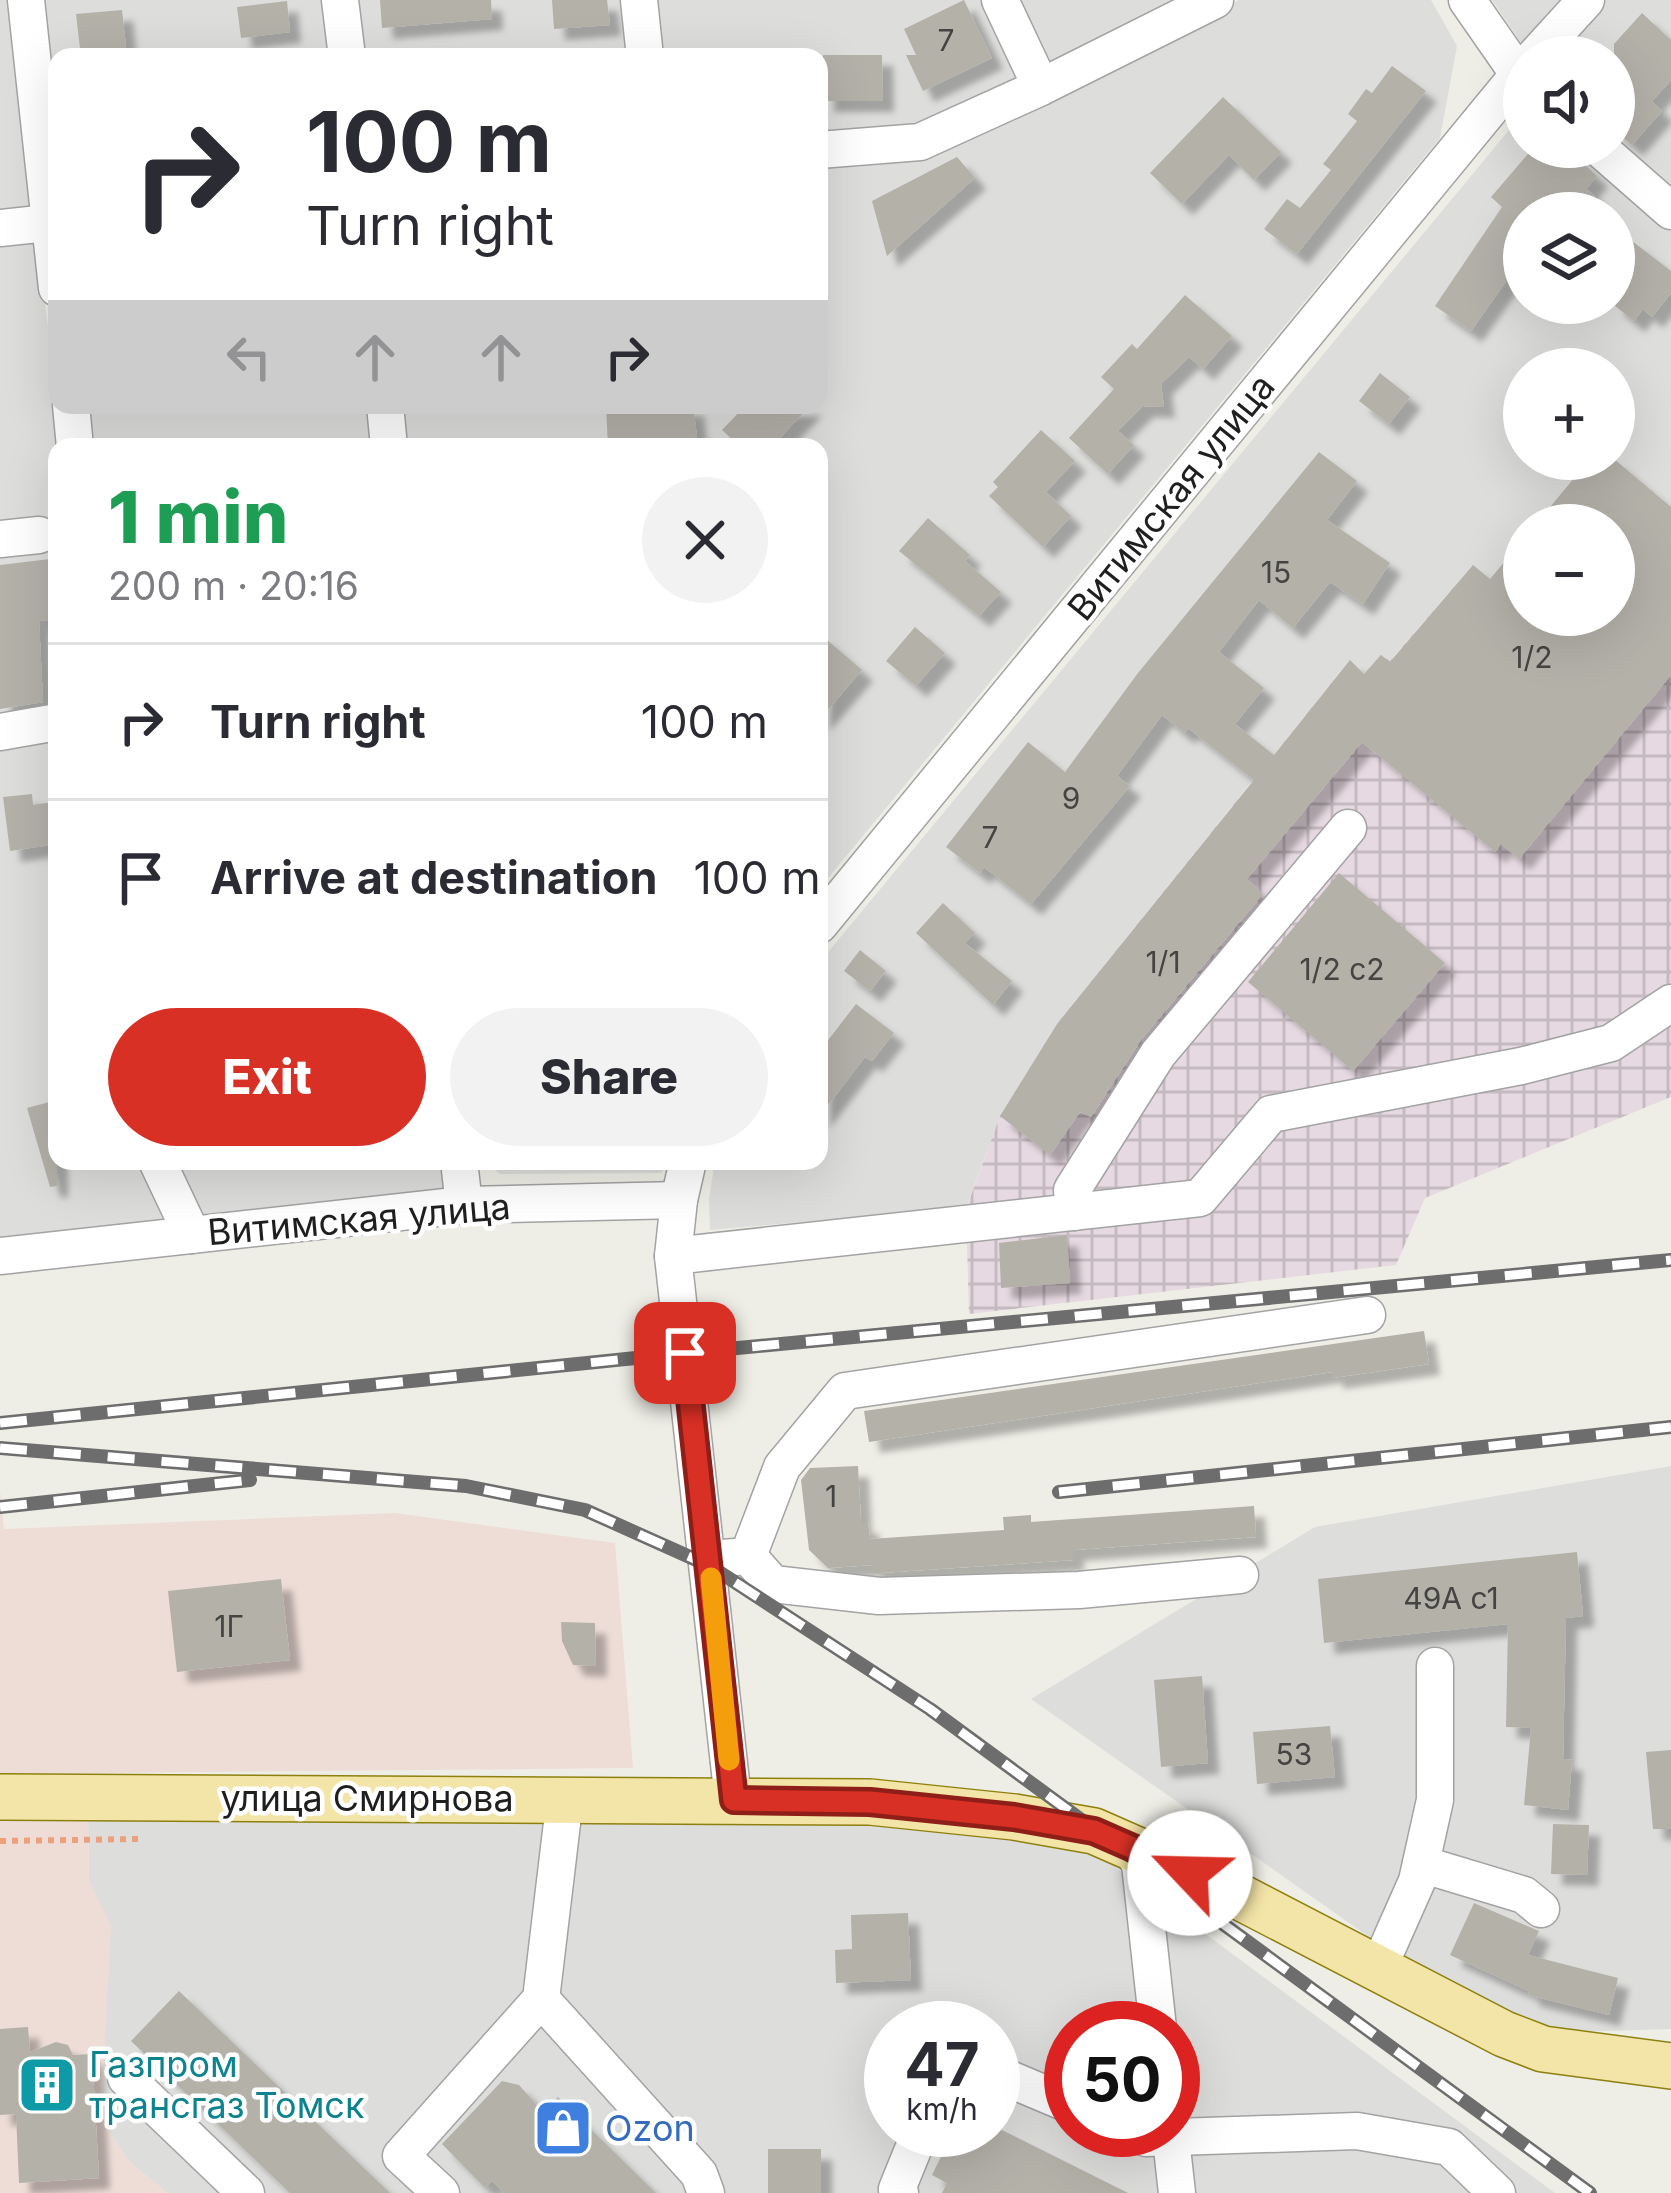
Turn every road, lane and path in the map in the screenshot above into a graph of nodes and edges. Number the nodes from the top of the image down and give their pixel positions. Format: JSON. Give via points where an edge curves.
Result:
{"nodes":[{"id":1,"x":26,"y":0,"type":"edge"},
{"id":2,"x":340,"y":0,"type":"edge"},
{"id":3,"x":639,"y":0,"type":"edge"},
{"id":4,"x":1000,"y":0,"type":"edge"},
{"id":5,"x":1214,"y":0,"type":"edge"},
{"id":6,"x":1467,"y":0,"type":"edge"},
{"id":7,"x":1586,"y":0,"type":"edge"},
{"id":8,"x":1555,"y":36,"type":"edge"},
{"id":9,"x":1503,"y":44,"type":"edge"},
{"id":10,"x":346,"y":48,"type":"edge"},
{"id":11,"x":644,"y":48,"type":"edge"},
{"id":12,"x":1041,"y":87,"type":"junction"},
{"id":13,"x":1503,"y":98,"type":"edge"},
{"id":14,"x":828,"y":149,"type":"edge"},
{"id":15,"x":1622,"y":168,"type":"edge"},
{"id":16,"x":48,"y":181,"type":"edge"},
{"id":17,"x":1671,"y":211,"type":"edge"},
{"id":18,"x":48,"y":223,"type":"edge"},
{"id":19,"x":0,"y":228,"type":"edge"},
{"id":20,"x":38,"y":535,"type":"dead end"},
{"id":21,"x":0,"y":539,"type":"edge"},
{"id":22,"x":48,"y":724,"type":"edge"},
{"id":23,"x":0,"y":732,"type":"edge"},
{"id":24,"x":1348,"y":828,"type":"dead end"},
{"id":25,"x":828,"y":914,"type":"edge"},
{"id":26,"x":1671,"y":1003,"type":"edge"},
{"id":27,"x":161,"y":1170,"type":"edge"},
{"id":28,"x":460,"y":1170,"type":"edge"},
{"id":29,"x":686,"y":1170,"type":"edge"},
{"id":30,"x":679,"y":1200,"type":"junction"},
{"id":31,"x":464,"y":1205,"type":"junction"},
{"id":32,"x":1074,"y":1212,"type":"junction"},
{"id":33,"x":192,"y":1235,"type":"junction"},
{"id":34,"x":0,"y":1256,"type":"edge"},
{"id":35,"x":674,"y":1256,"type":"junction"},
{"id":36,"x":1367,"y":1315,"type":"dead end"},
{"id":37,"x":748,"y":1556,"type":"junction"},
{"id":38,"x":709,"y":1559,"type":"junction"},
{"id":39,"x":1240,"y":1575,"type":"dead end"},
{"id":40,"x":1435,"y":1666,"type":"dead end"},
{"id":41,"x":0,"y":1797,"type":"edge"},
{"id":42,"x":565,"y":1798,"type":"junction"},
{"id":43,"x":734,"y":1800,"type":"junction"},
{"id":44,"x":1130,"y":1846,"type":"junction"},
{"id":45,"x":1421,"y":1864,"type":"junction"},
{"id":46,"x":1541,"y":1909,"type":"dead end"},
{"id":47,"x":1378,"y":1969,"type":"junction"},
{"id":48,"x":542,"y":1999,"type":"junction"},
{"id":49,"x":1155,"y":2001,"type":"edge"},
{"id":50,"x":1671,"y":2066,"type":"edge"},
{"id":51,"x":127,"y":2078,"type":"dead end"},
{"id":52,"x":1200,"y":2133,"type":"edge"},
{"id":53,"x":910,"y":2157,"type":"edge"},
{"id":54,"x":1173,"y":2157,"type":"edge"},
{"id":55,"x":429,"y":2189,"type":"edge"},
{"id":56,"x":246,"y":2193,"type":"edge"},
{"id":57,"x":706,"y":2193,"type":"edge"},
{"id":58,"x":900,"y":2193,"type":"edge"},
{"id":59,"x":1177,"y":2193,"type":"edge"},
{"id":60,"x":1497,"y":2193,"type":"edge"}],
"edges":[{"from":1,"to":16,"type":"street"},
{"from":2,"to":10,"type":"street"},
{"from":3,"to":11,"type":"street"},
{"from":4,"to":12,"type":"street"},
{"from":5,"to":12,"type":"street"},
{"from":6,"to":9,"type":"street"},
{"from":7,"to":8,"type":"street","name":"Витимская улица"},
{"from":12,"to":14,"type":"street","via":[[920,142]]},
{"from":13,"to":25,"type":"street","name":"Витимская улица"},
{"from":15,"to":17,"type":"street"},
{"from":18,"to":19,"type":"street"},
{"from":20,"to":21,"type":"street"},
{"from":22,"to":23,"type":"street"},
{"from":24,"to":32,"type":"street","via":[[1158,1054],[1072,1190]]},
{"from":26,"to":32,"type":"street","via":[[1611,1042],[1271,1114],[1200,1198]]},
{"from":27,"to":33,"type":"street"},
{"from":28,"to":31,"type":"street"},
{"from":29,"to":30,"type":"street"},
{"from":30,"to":31,"type":"street","name":"Витимская улица"},
{"from":30,"to":35,"type":"street"},
{"from":31,"to":33,"type":"street","name":"Витимская улица"},
{"from":32,"to":35,"type":"street"},
{"from":33,"to":34,"type":"street","name":"Витимская улица"},
{"from":35,"to":38,"type":"street"},
{"from":36,"to":37,"type":"street","via":[[845,1391],[782,1467]]},
{"from":37,"to":38,"type":"street"},
{"from":37,"to":39,"type":"street","via":[[773,1584],[879,1596]]},
{"from":38,"to":43,"type":"street"},
{"from":40,"to":45,"type":"street","via":[[1435,1801]]},
{"from":41,"to":42,"type":"main road","name":"улица Смирнова"},
{"from":42,"to":43,"type":"main road","name":"улица Смирнова"},
{"from":42,"to":48,"type":"street"},
{"from":43,"to":44,"type":"main road","name":"улица Смирнова","via":[[870,1802],[1014,1817]]},
{"from":44,"to":47,"type":"main road","name":"улица Смирнова"},
{"from":44,"to":49,"type":"street","via":[[1140,1864]]},
{"from":45,"to":46,"type":"street","via":[[1523,1895]]},
{"from":45,"to":47,"type":"street"},
{"from":47,"to":50,"type":"main road","name":"улица Смирнова","via":[[1543,2049]]},
{"from":48,"to":55,"type":"street","via":[[401,2156]]},
{"from":48,"to":57,"type":"street","via":[[699,2174]]},
{"from":51,"to":56,"type":"street"},
{"from":52,"to":60,"type":"street","via":[[1358,2132],[1449,2147]]},
{"from":53,"to":58,"type":"street"},
{"from":54,"to":59,"type":"street"}]}
